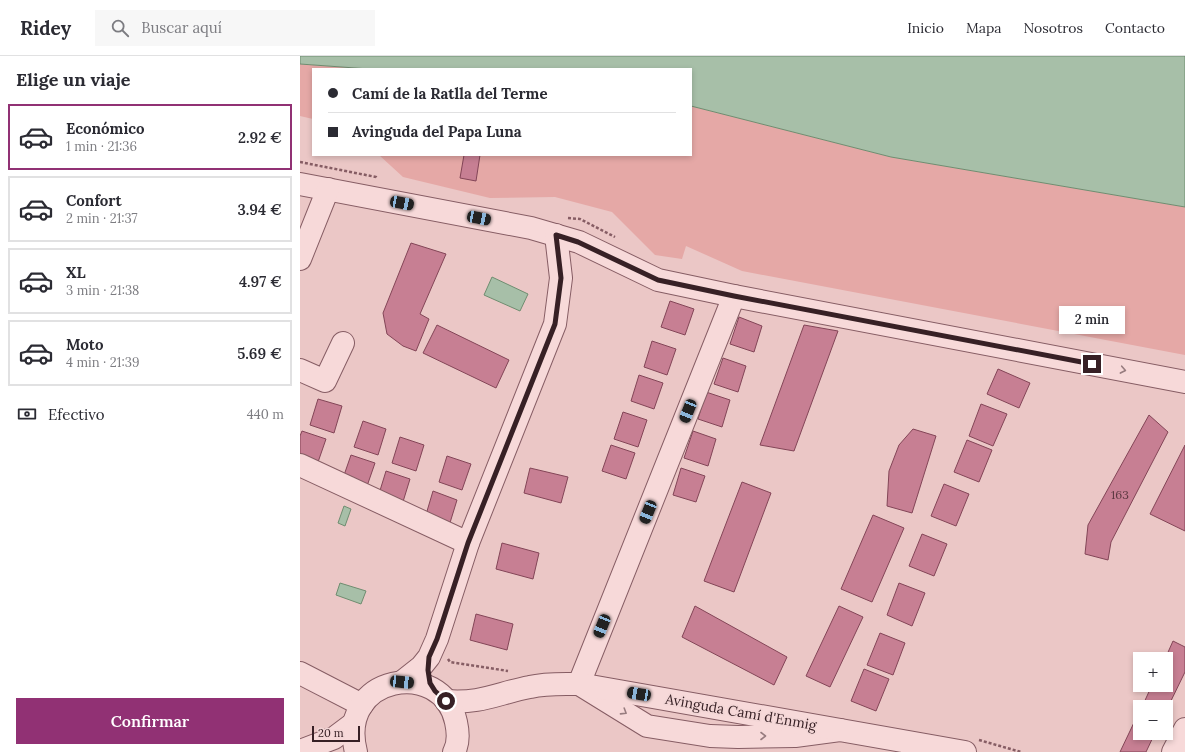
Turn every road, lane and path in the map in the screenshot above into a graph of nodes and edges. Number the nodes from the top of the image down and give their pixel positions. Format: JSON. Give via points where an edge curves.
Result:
{"nodes":[{"id":1,"x":300,"y":184,"type":"edge"},
{"id":2,"x":328,"y":189,"type":"junction"},
{"id":3,"x":556,"y":235,"type":"junction"},
{"id":4,"x":300,"y":259,"type":"edge"},
{"id":5,"x":734,"y":296,"type":"junction"},
{"id":6,"x":342,"y":343,"type":"dead end"},
{"id":7,"x":300,"y":370,"type":"edge"},
{"id":8,"x":1185,"y":382,"type":"edge"},
{"id":9,"x":300,"y":465,"type":"edge"},
{"id":10,"x":468,"y":543,"type":"junction"},
{"id":11,"x":429,"y":657,"type":"junction"},
{"id":12,"x":300,"y":673,"type":"edge"},
{"id":13,"x":402,"y":682,"type":"junction"},
{"id":14,"x":579,"y":684,"type":"junction"},
{"id":15,"x":441,"y":696,"type":"junction"},
{"id":16,"x":495,"y":697,"type":"junction"},
{"id":17,"x":743,"y":712,"type":"junction"},
{"id":18,"x":358,"y":714,"type":"junction"},
{"id":19,"x":1185,"y":729,"type":"edge"},
{"id":20,"x":840,"y":730,"type":"junction"},
{"id":21,"x":456,"y":742,"type":"edge"},
{"id":22,"x":736,"y":744,"type":"edge"},
{"id":23,"x":306,"y":749,"type":"edge"},
{"id":24,"x":351,"y":752,"type":"edge"},
{"id":25,"x":356,"y":752,"type":"edge"},
{"id":26,"x":965,"y":752,"type":"edge"},
{"id":27,"x":1173,"y":752,"type":"edge"}],
"edges":[{"from":1,"to":2,"type":"street"},
{"from":2,"to":3,"type":"street"},
{"from":2,"to":4,"type":"street"},
{"from":3,"to":5,"type":"street","via":[[578,242],[658,280]]},
{"from":3,"to":10,"type":"street","via":[[561,278],[555,324]]},
{"from":5,"to":8,"type":"street","one_way":true},
{"from":5,"to":14,"type":"street"},
{"from":6,"to":7,"type":"street","via":[[325,381]]},
{"from":9,"to":10,"type":"street"},
{"from":10,"to":11,"type":"street"},
{"from":11,"to":13,"type":"street"},
{"from":11,"to":15,"type":"street","via":[[430,683]]},
{"from":12,"to":18,"type":"street"},
{"from":13,"to":15,"type":"street","via":[[419,684]]},
{"from":13,"to":18,"type":"street","via":[[379,688],[369,696]]},
{"from":14,"to":16,"type":"street","name":"Avinguda Camí d'Enmig","via":[[530,687]]},
{"from":14,"to":17,"type":"street","name":"Avinguda Camí d'Enmig"},
{"from":14,"to":22,"type":"street","one_way":true,"via":[[647,726],[710,736]]},
{"from":15,"to":16,"type":"street","name":"Avinguda Camí d'Enmig","via":[[461,702]]},
{"from":15,"to":21,"type":"street","via":[[454,716]]},
{"from":16,"to":21,"type":"street","name":"Avinguda Camí d'Enmig","via":[[477,709]]},
{"from":17,"to":20,"type":"street","name":"Avinguda Camí d'Enmig"},
{"from":17,"to":22,"type":"street"},
{"from":18,"to":23,"type":"street","via":[[334,738]]},
{"from":18,"to":25,"type":"street","via":[[353,740]]},
{"from":19,"to":27,"type":"street"},
{"from":22,"to":20,"type":"street","one_way":true},
{"from":20,"to":26,"type":"street","name":"Avinguda Camí d'Enmig"},
{"from":23,"to":24,"type":"street","via":[[334,746]]}]}
